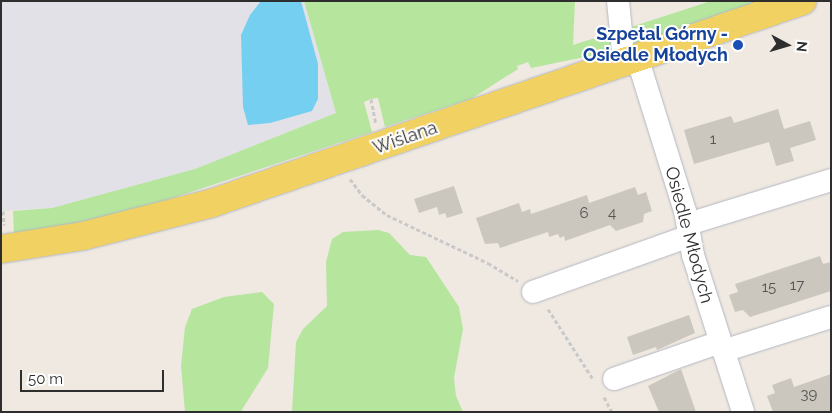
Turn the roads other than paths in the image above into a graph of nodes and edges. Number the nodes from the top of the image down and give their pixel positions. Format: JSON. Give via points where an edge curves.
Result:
{"nodes":[{"id":1,"x":618,"y":1,"type":"edge"},
{"id":2,"x":802,"y":1,"type":"edge"},
{"id":3,"x":630,"y":59,"type":"junction"},
{"id":4,"x":831,"y":180,"type":"edge"},
{"id":5,"x":688,"y":230,"type":"junction"},
{"id":6,"x":1,"y":249,"type":"edge"},
{"id":7,"x":533,"y":292,"type":"road end"},
{"id":8,"x":831,"y":317,"type":"edge"},
{"id":9,"x":722,"y":347,"type":"junction"},
{"id":10,"x":604,"y":386,"type":"road end"},
{"id":11,"x":743,"y":412,"type":"edge"}],
"edges":[{"from":1,"to":3,"type":"lane","name":"Osiedle Młodych"},
{"from":2,"to":3,"type":"main road","name":"Wiślana"},
{"from":3,"to":5,"type":"lane","name":"Osiedle Młodych"},
{"from":3,"to":6,"type":"main road","name":"Wiślana","via":[[337,162],[148,221],[83,236]]},
{"from":4,"to":5,"type":"lane"},
{"from":5,"to":7,"type":"lane"},
{"from":5,"to":9,"type":"lane","name":"Osiedle Młodych"},
{"from":8,"to":9,"type":"lane"},
{"from":9,"to":10,"type":"lane"},
{"from":9,"to":11,"type":"lane","name":"Osiedle Młodych"}]}
